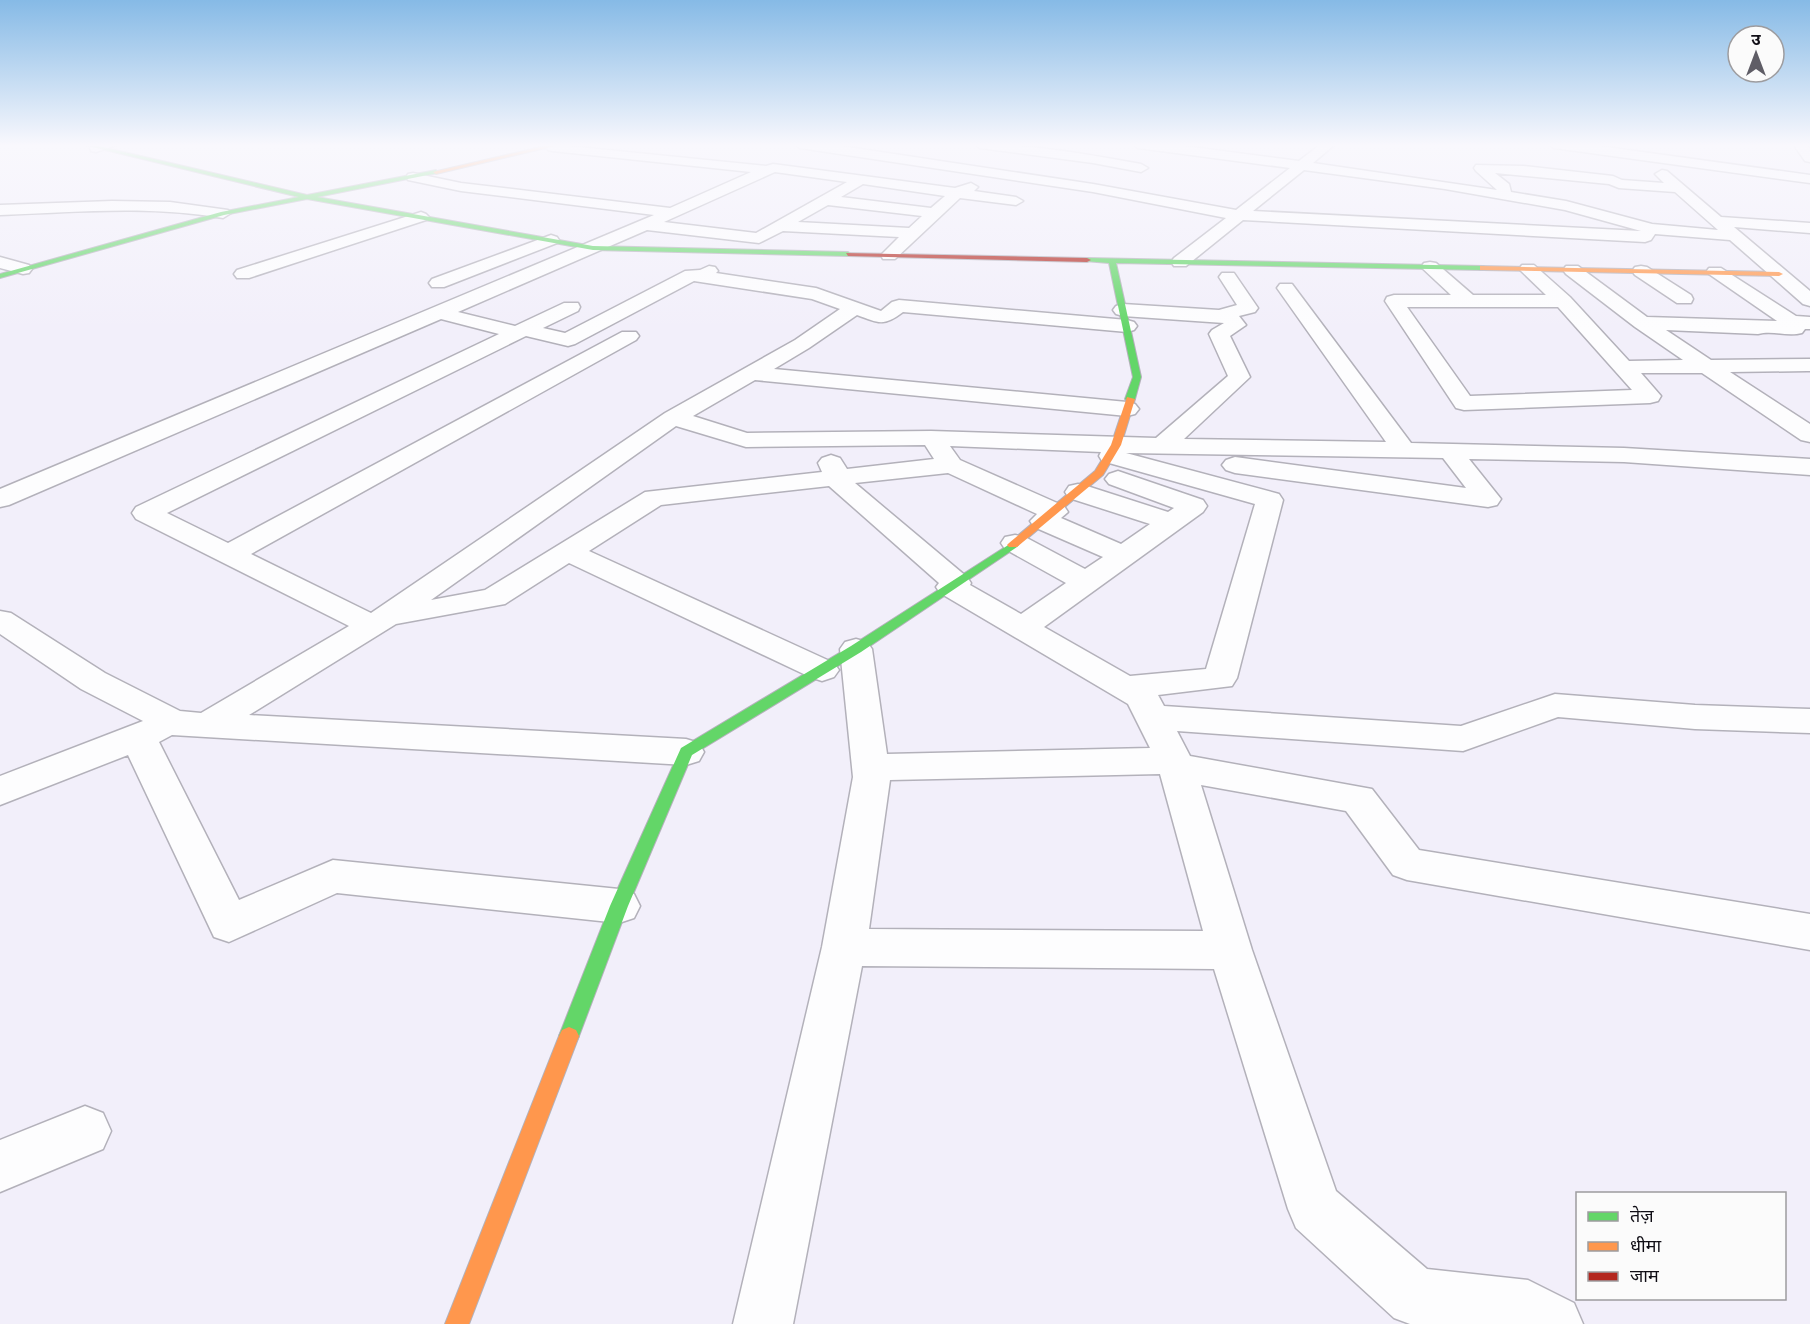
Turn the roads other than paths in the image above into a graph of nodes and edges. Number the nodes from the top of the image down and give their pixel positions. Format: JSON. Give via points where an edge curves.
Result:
{"nodes":[{"id":1,"x":259,"y":206,"type":"edge"},
{"id":2,"x":361,"y":206,"type":"edge"},
{"id":3,"x":613,"y":206,"type":"edge"},
{"id":4,"x":688,"y":206,"type":"edge"},
{"id":5,"x":816,"y":206,"type":"edge"},
{"id":6,"x":874,"y":206,"type":"edge"},
{"id":7,"x":942,"y":206,"type":"edge"},
{"id":8,"x":1189,"y":206,"type":"edge"},
{"id":9,"x":1250,"y":206,"type":"edge"},
{"id":10,"x":1566,"y":206,"type":"edge"},
{"id":11,"x":1699,"y":206,"type":"edge"},
{"id":12,"x":0,"y":210,"type":"edge"},
{"id":13,"x":1656,"y":211,"type":"dead end"},
{"id":14,"x":223,"y":213,"type":"junction"},
{"id":15,"x":672,"y":213,"type":"junction"},
{"id":16,"x":934,"y":213,"type":"junction"},
{"id":17,"x":1238,"y":215,"type":"junction"},
{"id":18,"x":421,"y":217,"type":"junction"},
{"id":19,"x":1717,"y":221,"type":"junction"},
{"id":20,"x":645,"y":225,"type":"junction"},
{"id":21,"x":781,"y":226,"type":"junction"},
{"id":22,"x":1810,"y":228,"type":"edge"},
{"id":23,"x":1651,"y":229,"type":"junction"},
{"id":24,"x":1683,"y":231,"type":"junction"},
{"id":25,"x":912,"y":233,"type":"junction"},
{"id":26,"x":1735,"y":236,"type":"junction"},
{"id":27,"x":551,"y":240,"type":"junction"},
{"id":28,"x":593,"y":248,"type":"junction"},
{"id":29,"x":730,"y":251,"type":"junction"},
{"id":30,"x":889,"y":255,"type":"junction"},
{"id":31,"x":1112,"y":261,"type":"junction"},
{"id":32,"x":0,"y":262,"type":"edge"},
{"id":33,"x":1180,"y":262,"type":"junction"},
{"id":34,"x":1430,"y":267,"type":"junction"},
{"id":35,"x":23,"y":269,"type":"junction"},
{"id":36,"x":1528,"y":269,"type":"junction"},
{"id":37,"x":1572,"y":270,"type":"junction"},
{"id":38,"x":1641,"y":271,"type":"junction"},
{"id":39,"x":1714,"y":272,"type":"junction"},
{"id":40,"x":243,"y":274,"type":"dead end"},
{"id":41,"x":1779,"y":274,"type":"junction"},
{"id":42,"x":691,"y":275,"type":"junction"},
{"id":43,"x":0,"y":276,"type":"edge"},
{"id":44,"x":1228,"y":277,"type":"dead end"},
{"id":45,"x":438,"y":283,"type":"dead end"},
{"id":46,"x":1803,"y":287,"type":"edge"},
{"id":47,"x":1286,"y":288,"type":"dead end"},
{"id":48,"x":1684,"y":299,"type":"dead end"},
{"id":49,"x":1810,"y":300,"type":"edge"},
{"id":50,"x":1468,"y":301,"type":"junction"},
{"id":51,"x":1563,"y":301,"type":"junction"},
{"id":52,"x":571,"y":307,"type":"dead end"},
{"id":53,"x":855,"y":308,"type":"junction"},
{"id":54,"x":439,"y":313,"type":"junction"},
{"id":55,"x":1228,"y":316,"type":"junction"},
{"id":56,"x":1581,"y":321,"type":"junction"},
{"id":57,"x":1801,"y":322,"type":"edge"},
{"id":58,"x":1642,"y":323,"type":"junction"},
{"id":59,"x":1126,"y":324,"type":"junction"},
{"id":60,"x":521,"y":331,"type":"junction"},
{"id":61,"x":1152,"y":335,"type":"dead end"},
{"id":62,"x":629,"y":336,"type":"dead end"},
{"id":63,"x":1197,"y":336,"type":"dead end"},
{"id":64,"x":1220,"y":337,"type":"junction"},
{"id":65,"x":1807,"y":365,"type":"dead end"},
{"id":66,"x":1706,"y":366,"type":"junction"},
{"id":67,"x":1623,"y":367,"type":"junction"},
{"id":68,"x":749,"y":373,"type":"junction"},
{"id":69,"x":1127,"y":410,"type":"junction"},
{"id":70,"x":673,"y":418,"type":"junction"},
{"id":71,"x":1810,"y":435,"type":"edge"},
{"id":72,"x":931,"y":438,"type":"junction"},
{"id":73,"x":820,"y":441,"type":"junction"},
{"id":74,"x":1163,"y":446,"type":"junction"},
{"id":75,"x":1404,"y":450,"type":"junction"},
{"id":76,"x":1450,"y":451,"type":"junction"},
{"id":77,"x":1110,"y":456,"type":"junction"},
{"id":78,"x":951,"y":465,"type":"junction"},
{"id":79,"x":1810,"y":467,"type":"edge"},
{"id":80,"x":838,"y":477,"type":"junction"},
{"id":81,"x":1078,"y":492,"type":"junction"},
{"id":82,"x":0,"y":499,"type":"edge"},
{"id":83,"x":1049,"y":517,"type":"junction"},
{"id":84,"x":1172,"y":522,"type":"junction"},
{"id":85,"x":1015,"y":543,"type":"junction"},
{"id":86,"x":568,"y":552,"type":"junction"},
{"id":87,"x":229,"y":554,"type":"junction"},
{"id":88,"x":1124,"y":556,"type":"junction"},
{"id":89,"x":1087,"y":582,"type":"junction"},
{"id":90,"x":953,"y":585,"type":"junction"},
{"id":91,"x":0,"y":620,"type":"edge"},
{"id":92,"x":379,"y":621,"type":"junction"},
{"id":93,"x":1022,"y":628,"type":"junction"},
{"id":94,"x":839,"y":659,"type":"junction"},
{"id":95,"x":1139,"y":702,"type":"junction"},
{"id":96,"x":1810,"y":721,"type":"edge"},
{"id":97,"x":173,"y":728,"type":"junction"},
{"id":98,"x":686,"y":752,"type":"junction"},
{"id":99,"x":1176,"y":764,"type":"junction"},
{"id":100,"x":871,"y":767,"type":"junction"},
{"id":101,"x":0,"y":791,"type":"edge"},
{"id":102,"x":619,"y":906,"type":"junction"},
{"id":103,"x":1810,"y":932,"type":"edge"},
{"id":104,"x":844,"y":947,"type":"junction"},
{"id":105,"x":1230,"y":950,"type":"junction"},
{"id":106,"x":85,"y":1131,"type":"dead end"},
{"id":107,"x":0,"y":1166,"type":"edge"},
{"id":108,"x":1418,"y":1310,"type":"edge"},
{"id":109,"x":457,"y":1324,"type":"edge"},
{"id":110,"x":763,"y":1324,"type":"edge"},
{"id":111,"x":1553,"y":1324,"type":"edge"}],
"edges":[{"from":1,"to":14,"type":"street"},
{"from":2,"to":18,"type":"street"},
{"from":3,"to":15,"type":"street"},
{"from":4,"to":15,"type":"street"},
{"from":5,"to":21,"type":"street"},
{"from":6,"to":16,"type":"street"},
{"from":7,"to":16,"type":"street"},
{"from":8,"to":17,"type":"street"},
{"from":9,"to":17,"type":"street"},
{"from":10,"to":23,"type":"street"},
{"from":11,"to":19,"type":"street"},
{"from":12,"to":14,"type":"street","via":[[154,206]]},
{"from":13,"to":24,"type":"street"},
{"from":14,"to":35,"type":"street"},
{"from":15,"to":20,"type":"street"},
{"from":16,"to":25,"type":"street"},
{"from":17,"to":23,"type":"street","via":[[1645,237]]},
{"from":17,"to":33,"type":"street"},
{"from":18,"to":27,"type":"street"},
{"from":18,"to":40,"type":"street"},
{"from":19,"to":22,"type":"street"},
{"from":19,"to":26,"type":"street"},
{"from":20,"to":21,"type":"street","via":[[759,238]]},
{"from":20,"to":28,"type":"street"},
{"from":21,"to":25,"type":"street"},
{"from":23,"to":24,"type":"street"},
{"from":24,"to":26,"type":"street"},
{"from":25,"to":30,"type":"street"},
{"from":26,"to":41,"type":"street"},
{"from":27,"to":28,"type":"street"},
{"from":27,"to":45,"type":"street"},
{"from":28,"to":29,"type":"street"},
{"from":28,"to":54,"type":"street"},
{"from":29,"to":30,"type":"street"},
{"from":29,"to":42,"type":"street","via":[[704,276]]},
{"from":30,"to":31,"type":"street"},
{"from":31,"to":33,"type":"street"},
{"from":31,"to":59,"type":"street"},
{"from":32,"to":35,"type":"street"},
{"from":33,"to":34,"type":"street"},
{"from":34,"to":36,"type":"street"},
{"from":34,"to":50,"type":"street"},
{"from":35,"to":43,"type":"street"},
{"from":36,"to":37,"type":"street"},
{"from":36,"to":51,"type":"street"},
{"from":37,"to":38,"type":"street"},
{"from":37,"to":58,"type":"street"},
{"from":38,"to":39,"type":"street"},
{"from":38,"to":48,"type":"street"},
{"from":39,"to":41,"type":"street"},
{"from":39,"to":57,"type":"street"},
{"from":41,"to":46,"type":"street"},
{"from":42,"to":53,"type":"street","via":[[816,294]]},
{"from":42,"to":60,"type":"street","via":[[568,340]]},
{"from":44,"to":55,"type":"street","via":[[1248,308]]},
{"from":46,"to":49,"type":"street"},
{"from":47,"to":75,"type":"street"},
{"from":50,"to":51,"type":"street"},
{"from":50,"to":67,"type":"street","via":[[1394,301],[1464,403],[1650,396]]},
{"from":51,"to":56,"type":"street"},
{"from":52,"to":60,"type":"street"},
{"from":53,"to":59,"type":"street","via":[[883,318],[899,306]]},
{"from":53,"to":68,"type":"street"},
{"from":54,"to":60,"type":"street"},
{"from":54,"to":82,"type":"street"},
{"from":55,"to":59,"type":"street"},
{"from":55,"to":64,"type":"street","via":[[1236,325]]},
{"from":56,"to":58,"type":"street"},
{"from":56,"to":67,"type":"street"},
{"from":57,"to":58,"type":"street","via":[[1795,329]]},
{"from":58,"to":66,"type":"street"},
{"from":59,"to":61,"type":"street"},
{"from":59,"to":69,"type":"street","via":[[1137,377]]},
{"from":60,"to":87,"type":"street","via":[[146,513]]},
{"from":62,"to":87,"type":"street"},
{"from":63,"to":64,"type":"street"},
{"from":64,"to":74,"type":"street","via":[[1239,377]]},
{"from":65,"to":66,"type":"street"},
{"from":66,"to":67,"type":"street"},
{"from":66,"to":71,"type":"street"},
{"from":68,"to":69,"type":"street"},
{"from":68,"to":70,"type":"street"},
{"from":69,"to":77,"type":"street"},
{"from":70,"to":73,"type":"street","via":[[746,440]]},
{"from":70,"to":92,"type":"street"},
{"from":72,"to":73,"type":"street"},
{"from":72,"to":77,"type":"street"},
{"from":72,"to":78,"type":"street"},
{"from":73,"to":80,"type":"street"},
{"from":74,"to":75,"type":"street"},
{"from":74,"to":77,"type":"street"},
{"from":75,"to":76,"type":"street"},
{"from":76,"to":77,"type":"street","via":[[1488,499]]},
{"from":76,"to":79,"type":"street","via":[[1624,455]]},
{"from":77,"to":81,"type":"street"},
{"from":77,"to":84,"type":"street","via":[[1194,506]]},
{"from":77,"to":95,"type":"street","via":[[1270,501],[1220,678]]},
{"from":78,"to":80,"type":"street"},
{"from":78,"to":83,"type":"street"},
{"from":80,"to":86,"type":"street","via":[[654,498]]},
{"from":80,"to":90,"type":"street","via":[[842,486]]},
{"from":81,"to":83,"type":"street"},
{"from":81,"to":84,"type":"street"},
{"from":83,"to":85,"type":"street"},
{"from":83,"to":88,"type":"street"},
{"from":84,"to":88,"type":"street"},
{"from":85,"to":89,"type":"street"},
{"from":85,"to":90,"type":"street"},
{"from":86,"to":92,"type":"street","via":[[494,598]]},
{"from":86,"to":94,"type":"street"},
{"from":87,"to":92,"type":"street"},
{"from":88,"to":89,"type":"street"},
{"from":89,"to":93,"type":"street"},
{"from":90,"to":93,"type":"street"},
{"from":90,"to":94,"type":"street"},
{"from":91,"to":97,"type":"street"},
{"from":92,"to":97,"type":"street"},
{"from":93,"to":95,"type":"street"},
{"from":94,"to":98,"type":"street"},
{"from":94,"to":100,"type":"street"},
{"from":95,"to":96,"type":"street","via":[[1463,740],[1555,705],[1695,717]]},
{"from":95,"to":99,"type":"street"},
{"from":97,"to":98,"type":"street"},
{"from":97,"to":101,"type":"street"},
{"from":97,"to":102,"type":"street","via":[[229,924],[333,876]]},
{"from":98,"to":102,"type":"street"},
{"from":99,"to":100,"type":"street"},
{"from":99,"to":103,"type":"street","via":[[1358,799],[1407,864]]},
{"from":99,"to":105,"type":"street"},
{"from":100,"to":104,"type":"street"},
{"from":102,"to":109,"type":"street"},
{"from":104,"to":105,"type":"street"},
{"from":104,"to":110,"type":"street"},
{"from":105,"to":108,"type":"street","via":[[1315,1209]]},
{"from":106,"to":107,"type":"street"},
{"from":108,"to":111,"type":"street","via":[[1528,1309]]}]}
